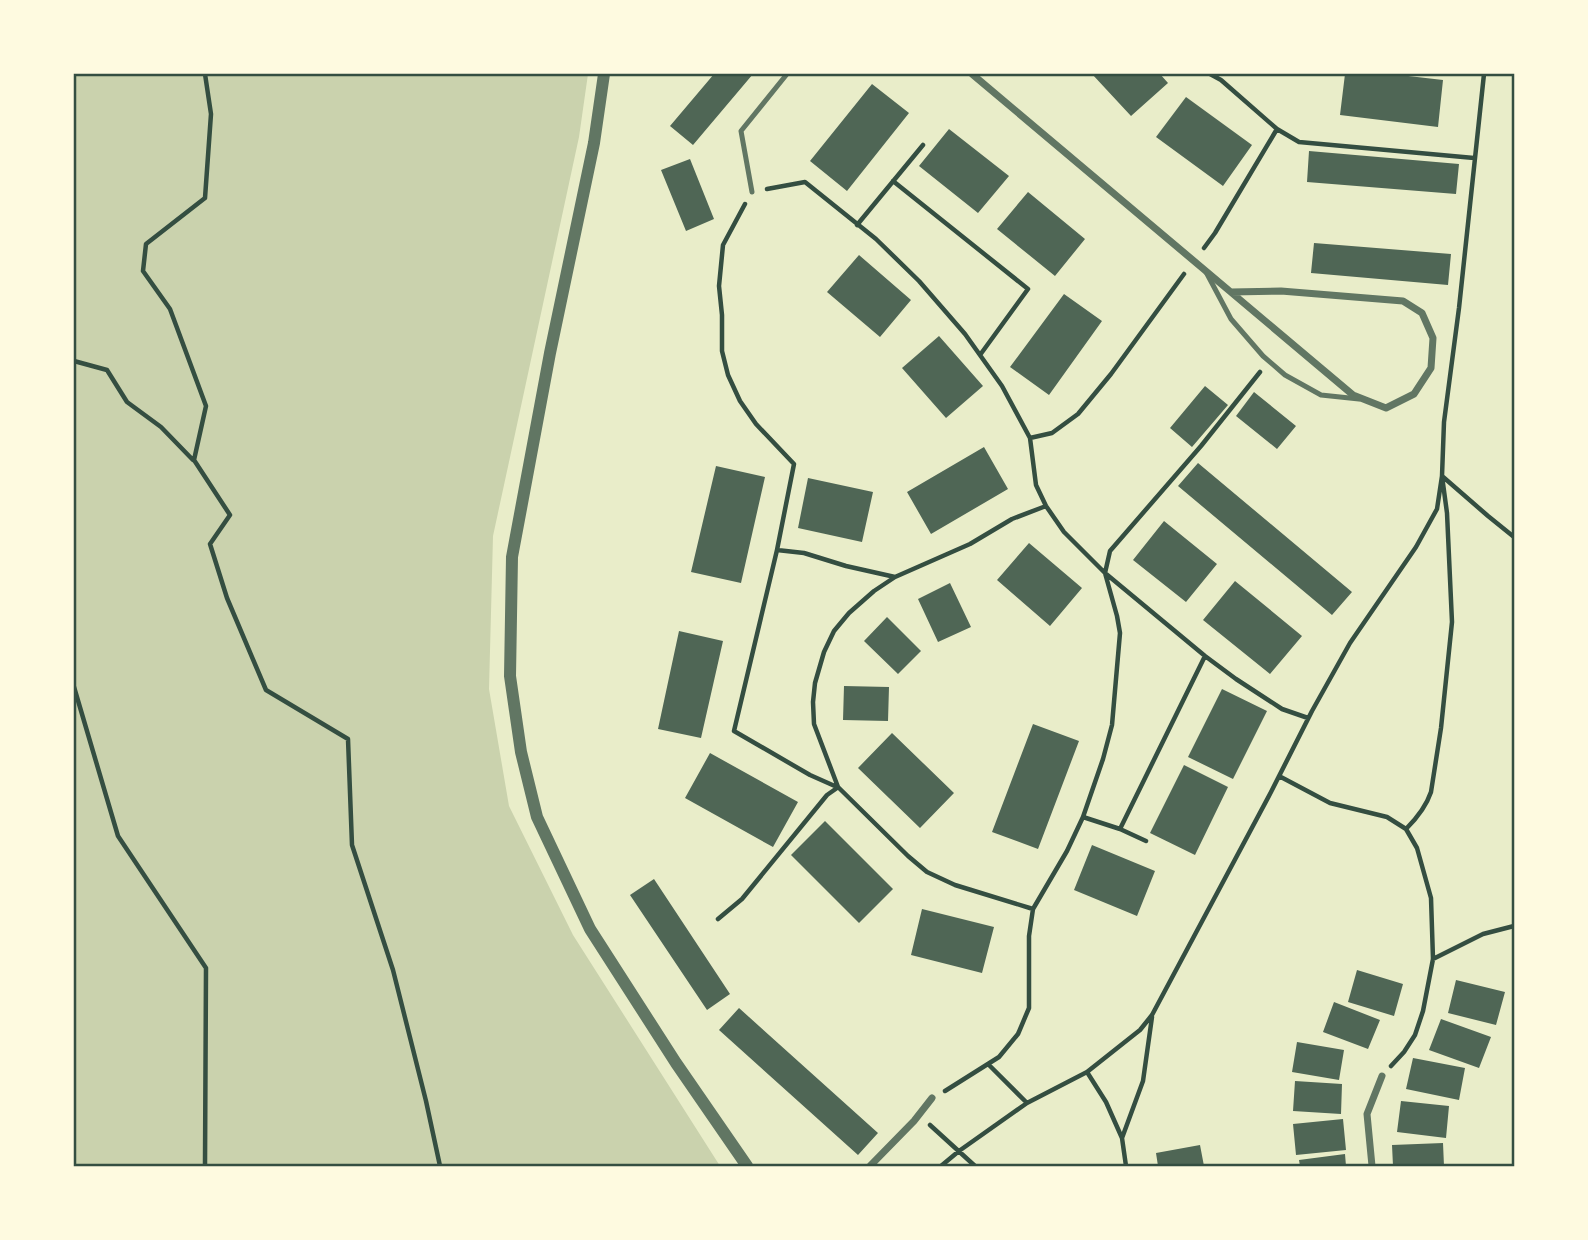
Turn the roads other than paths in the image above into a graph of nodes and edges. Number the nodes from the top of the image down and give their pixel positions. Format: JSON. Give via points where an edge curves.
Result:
{"nodes":[{"id":1,"x":604,"y":74,"type":"edge"},
{"id":2,"x":787,"y":74,"type":"edge"},
{"id":3,"x":972,"y":74,"type":"edge"},
{"id":4,"x":752,"y":192,"type":"road end"},
{"id":5,"x":1205,"y":270,"type":"junction"},
{"id":6,"x":1231,"y":292,"type":"junction"},
{"id":7,"x":1367,"y":400,"type":"junction"},
{"id":8,"x":1382,"y":1076,"type":"road end"},
{"id":9,"x":932,"y":1098,"type":"road end"},
{"id":10,"x":747,"y":1167,"type":"edge"},
{"id":11,"x":870,"y":1167,"type":"edge"},
{"id":12,"x":1372,"y":1167,"type":"edge"}],
"edges":[{"from":1,"to":10,"type":"street","via":[[512,557],[510,676],[537,817],[590,929]]},
{"from":2,"to":4,"type":"lane","via":[[741,131]]},
{"from":3,"to":5,"type":"street"},
{"from":5,"to":6,"type":"street"},
{"from":5,"to":7,"type":"lane","via":[[1231,319],[1285,375],[1321,394]]},
{"from":6,"to":7,"type":"street","via":[[1353,395]]},
{"from":6,"to":7,"type":"street","via":[[1281,291],[1403,301],[1422,313],[1433,338],[1430,368],[1414,394],[1387,408]]},
{"from":8,"to":12,"type":"street","via":[[1367,1114]]},
{"from":9,"to":11,"type":"street"}]}
